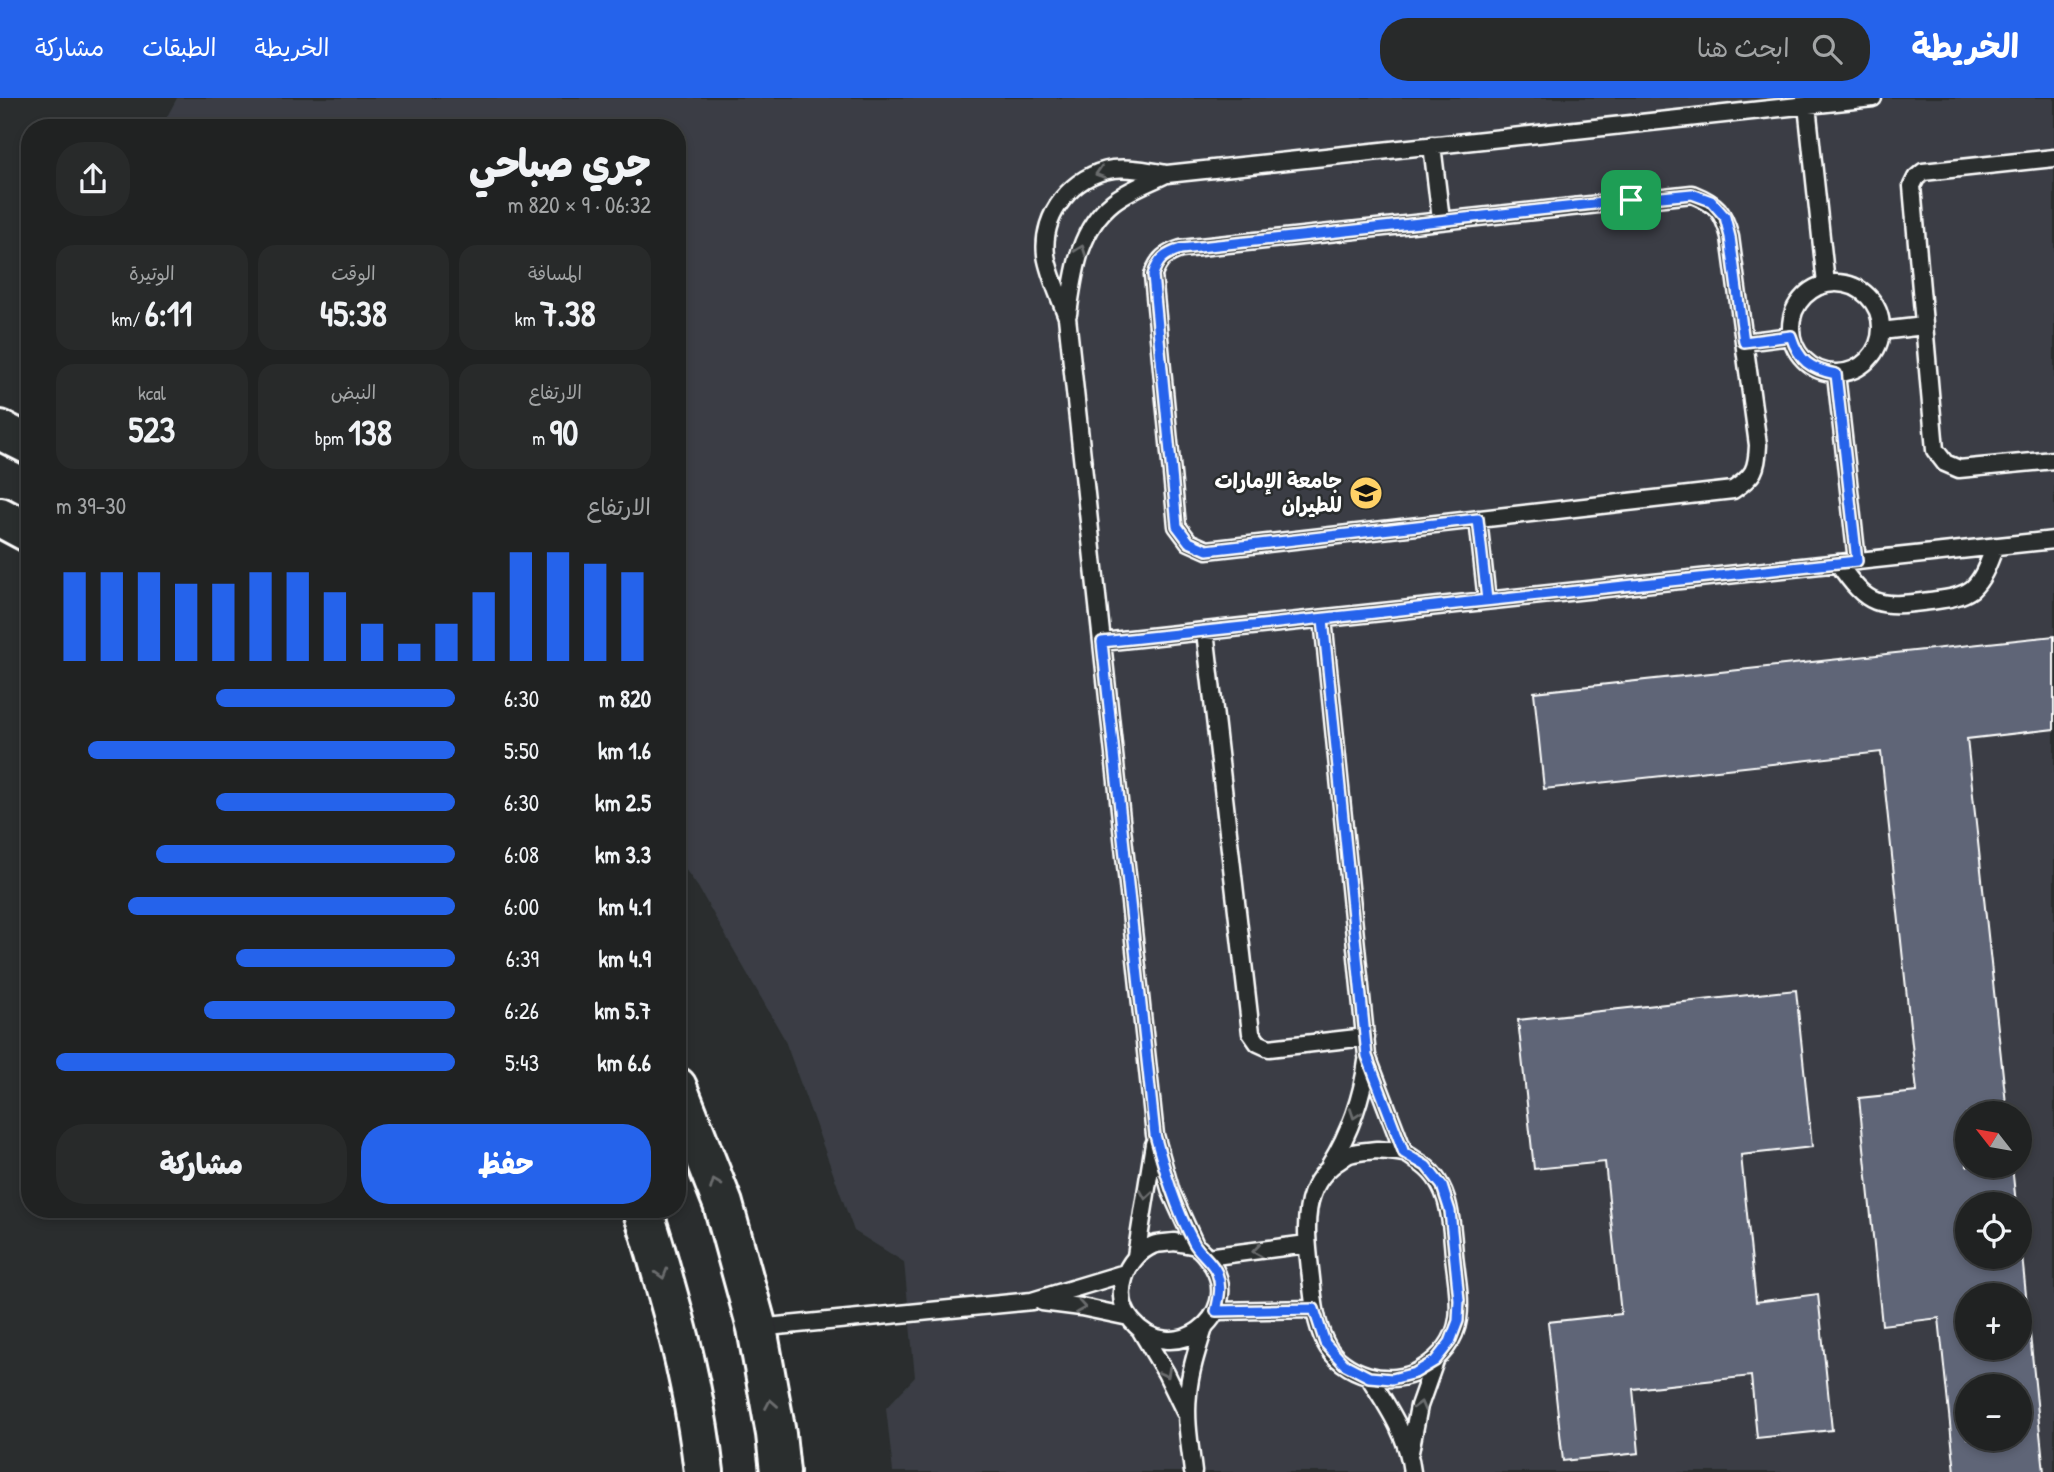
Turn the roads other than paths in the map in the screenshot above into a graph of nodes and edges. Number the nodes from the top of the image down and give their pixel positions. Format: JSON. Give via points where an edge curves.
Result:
{"nodes":[{"id":1,"x":1872,"y":98,"type":"edge"},
{"id":2,"x":1808,"y":105,"type":"junction"},
{"id":3,"x":1432,"y":145,"type":"junction"},
{"id":4,"x":2054,"y":158,"type":"edge"},
{"id":5,"x":1167,"y":174,"type":"junction"},
{"id":6,"x":1441,"y":220,"type":"junction"},
{"id":7,"x":1826,"y":284,"type":"junction"},
{"id":8,"x":1067,"y":317,"type":"junction"},
{"id":9,"x":1924,"y":326,"type":"junction"},
{"id":10,"x":1881,"y":331,"type":"junction"},
{"id":11,"x":1791,"y":336,"type":"junction"},
{"id":12,"x":1744,"y":342,"type":"junction"},
{"id":13,"x":1836,"y":374,"type":"junction"},
{"id":14,"x":0,"y":430,"type":"edge"},
{"id":15,"x":21,"y":440,"type":"edge"},
{"id":16,"x":2054,"y":460,"type":"edge"},
{"id":17,"x":0,"y":517,"type":"edge"},
{"id":18,"x":1478,"y":519,"type":"junction"},
{"id":19,"x":21,"y":528,"type":"edge"},
{"id":20,"x":2054,"y":540,"type":"edge"},
{"id":21,"x":1995,"y":546,"type":"junction"},
{"id":22,"x":1857,"y":561,"type":"junction"},
{"id":23,"x":1838,"y":563,"type":"junction"},
{"id":24,"x":1487,"y":600,"type":"junction"},
{"id":25,"x":1323,"y":619,"type":"junction"},
{"id":26,"x":1205,"y":631,"type":"junction"},
{"id":27,"x":1102,"y":642,"type":"junction"},
{"id":28,"x":1366,"y":1037,"type":"junction"},
{"id":29,"x":1367,"y":1056,"type":"junction"},
{"id":30,"x":686,"y":1110,"type":"edge"},
{"id":31,"x":1155,"y":1135,"type":"junction"},
{"id":32,"x":1404,"y":1153,"type":"junction"},
{"id":33,"x":1328,"y":1168,"type":"junction"},
{"id":34,"x":645,"y":1218,"type":"edge"},
{"id":35,"x":1307,"y":1244,"type":"junction"},
{"id":36,"x":1202,"y":1252,"type":"junction"},
{"id":37,"x":1136,"y":1256,"type":"junction"},
{"id":38,"x":1125,"y":1273,"type":"junction"},
{"id":39,"x":1032,"y":1301,"type":"junction"},
{"id":40,"x":1314,"y":1309,"type":"junction"},
{"id":41,"x":1216,"y":1311,"type":"junction"},
{"id":42,"x":1129,"y":1317,"type":"junction"},
{"id":43,"x":757,"y":1328,"type":"junction"},
{"id":44,"x":1204,"y":1328,"type":"junction"},
{"id":45,"x":1141,"y":1331,"type":"junction"},
{"id":46,"x":1435,"y":1361,"type":"junction"},
{"id":47,"x":1369,"y":1377,"type":"junction"},
{"id":48,"x":1187,"y":1418,"type":"junction"},
{"id":49,"x":1410,"y":1452,"type":"junction"},
{"id":50,"x":704,"y":1472,"type":"edge"},
{"id":51,"x":780,"y":1472,"type":"edge"},
{"id":52,"x":1193,"y":1472,"type":"edge"},
{"id":53,"x":1412,"y":1472,"type":"edge"}],
"edges":[{"from":1,"to":2,"type":"lane"},
{"from":2,"to":3,"type":"lane"},
{"from":2,"to":7,"type":"lane"},
{"from":3,"to":5,"type":"lane"},
{"from":3,"to":6,"type":"lane"},
{"from":4,"to":9,"type":"lane","via":[[1923,172],[1916,178],[1912,197]]},
{"from":8,"to":5,"type":"lane","one_way":true,"via":[[1080,249],[1093,223],[1113,202]]},
{"from":5,"to":8,"type":"lane","one_way":true,"via":[[1113,169],[1090,176],[1055,208],[1047,231],[1046,255]]},
{"from":6,"to":12,"type":"lane","via":[[1672,195],[1692,194],[1711,201],[1725,217],[1730,237]]},
{"from":6,"to":18,"type":"lane","via":[[1181,249],[1157,262],[1153,287],[1174,507],[1177,526],[1189,542],[1207,550]]},
{"from":7,"to":10,"type":"lane","via":[[1847,284],[1865,294],[1878,311]]},
{"from":7,"to":11,"type":"lane","via":[[1799,302],[1791,318]]},
{"from":8,"to":27,"type":"lane"},
{"from":9,"to":10,"type":"lane"},
{"from":9,"to":16,"type":"lane","via":[[1936,450],[1945,463],[1959,469]]},
{"from":10,"to":13,"type":"lane","via":[[1867,361]]},
{"from":11,"to":12,"type":"lane"},
{"from":11,"to":13,"type":"lane","via":[[1806,363]]},
{"from":12,"to":18,"type":"lane","via":[[1757,463],[1748,480],[1733,490]]},
{"from":13,"to":22,"type":"lane"},
{"from":14,"to":15,"type":"main road"},
{"from":17,"to":19,"type":"main road"},
{"from":18,"to":24,"type":"lane"},
{"from":20,"to":21,"type":"lane"},
{"from":21,"to":22,"type":"lane"},
{"from":21,"to":23,"type":"lane","via":[[1981,579],[1971,589],[1959,596],[1906,604],[1876,601],[1862,594]]},
{"from":22,"to":23,"type":"lane"},
{"from":23,"to":24,"type":"lane"},
{"from":24,"to":25,"type":"lane"},
{"from":25,"to":26,"type":"lane"},
{"from":25,"to":28,"type":"lane"},
{"from":26,"to":27,"type":"lane"},
{"from":26,"to":28,"type":"lane","via":[[1251,1033],[1269,1048]]},
{"from":27,"to":31,"type":"lane"},
{"from":28,"to":29,"type":"lane"},
{"from":29,"to":32,"type":"lane"},
{"from":29,"to":33,"type":"lane","one_way":true,"via":[[1355,1115]]},
{"from":43,"to":30,"type":"main road","one_way":true,"via":[[723,1204]]},
{"from":31,"to":36,"type":"lane","via":[[1171,1192]]},
{"from":31,"to":37,"type":"lane","one_way":true},
{"from":32,"to":33,"type":"lane","via":[[1351,1153]]},
{"from":32,"to":46,"type":"lane","via":[[1426,1166],[1442,1186],[1450,1211],[1458,1321],[1450,1342]]},
{"from":33,"to":35,"type":"lane","via":[[1313,1189],[1306,1213]]},
{"from":34,"to":50,"type":"main road","one_way":true,"via":[[680,1338]]},
{"from":35,"to":36,"type":"lane","one_way":true},
{"from":35,"to":40,"type":"lane"},
{"from":36,"to":37,"type":"lane","via":[[1174,1242],[1154,1245]]},
{"from":36,"to":41,"type":"lane","via":[[1217,1274]]},
{"from":37,"to":38,"type":"lane"},
{"from":38,"to":39,"type":"lane"},
{"from":38,"to":42,"type":"lane","via":[[1121,1296]]},
{"from":39,"to":42,"type":"lane","one_way":true},
{"from":39,"to":43,"type":"lane"},
{"from":40,"to":41,"type":"lane"},
{"from":40,"to":47,"type":"lane","via":[[1325,1343],[1344,1364]]},
{"from":41,"to":44,"type":"lane"},
{"from":42,"to":45,"type":"lane"},
{"from":51,"to":43,"type":"main road","one_way":true},
{"from":44,"to":45,"type":"lane","via":[[1184,1339],[1161,1340]]},
{"from":44,"to":48,"type":"lane","via":[[1191,1372]]},
{"from":45,"to":48,"type":"lane","one_way":true},
{"from":46,"to":47,"type":"lane","via":[[1392,1379]]},
{"from":49,"to":46,"type":"lane","one_way":true,"via":[[1419,1406]]},
{"from":47,"to":49,"type":"lane"},
{"from":48,"to":52,"type":"lane"},
{"from":49,"to":53,"type":"lane"}]}
